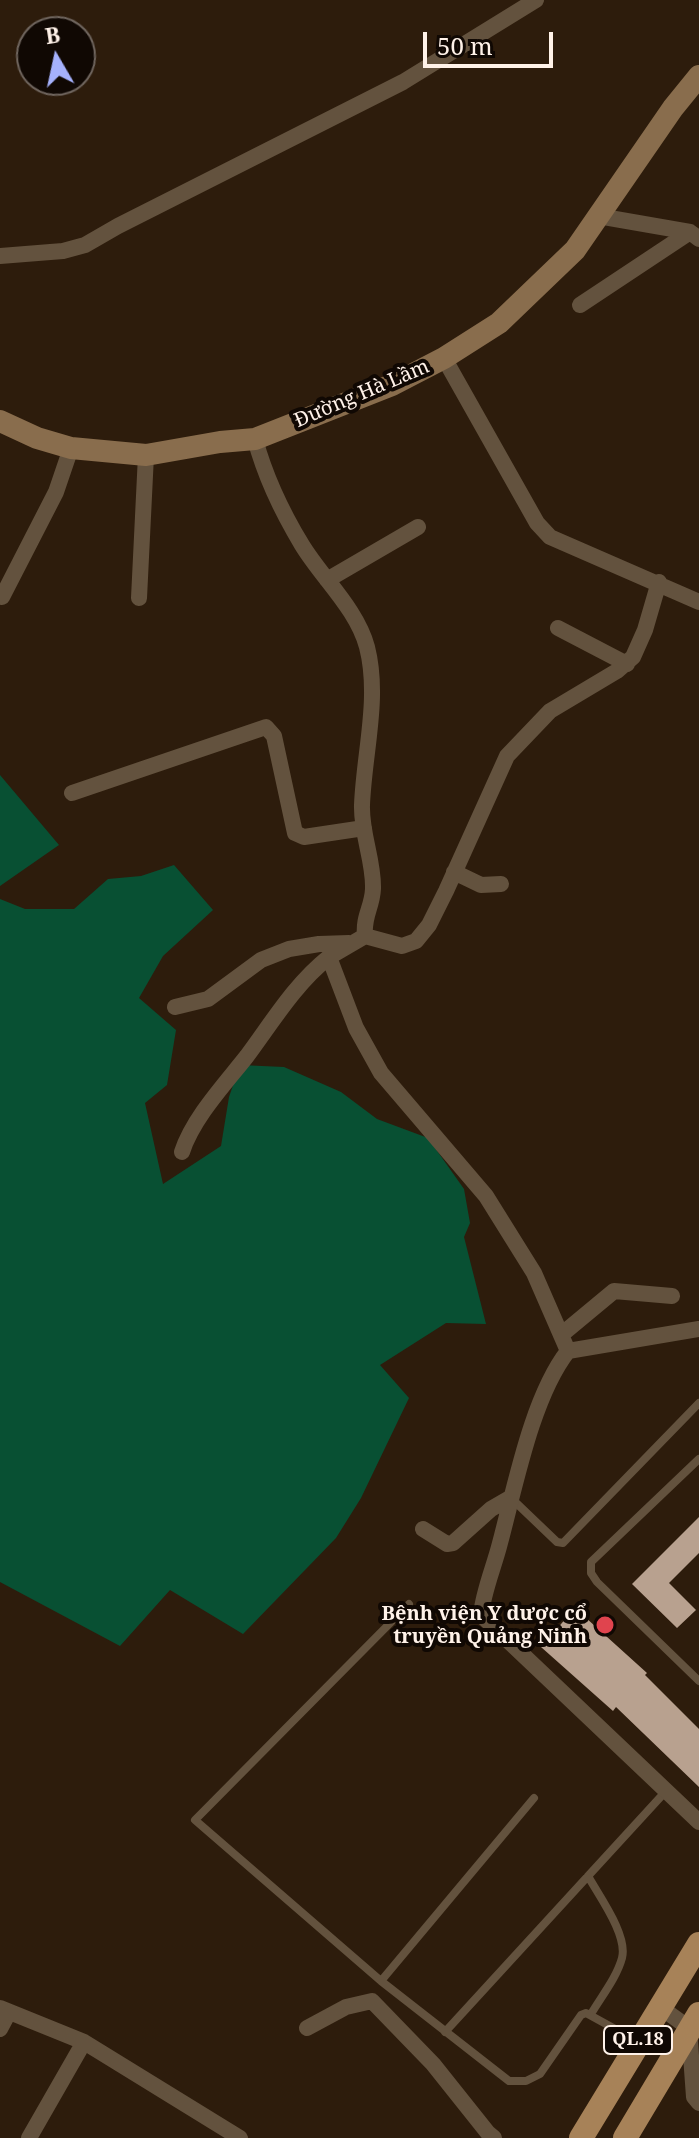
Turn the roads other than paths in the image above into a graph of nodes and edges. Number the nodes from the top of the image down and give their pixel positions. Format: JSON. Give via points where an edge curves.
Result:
{"nodes":[{"id":1,"x":536,"y":0,"type":"edge"},
{"id":2,"x":699,"y":76,"type":"edge"},
{"id":3,"x":598,"y":216,"type":"junction"},
{"id":4,"x":694,"y":236,"type":"edge"},
{"id":5,"x":0,"y":256,"type":"edge"},
{"id":6,"x":580,"y":305,"type":"dead end"},
{"id":7,"x":444,"y":358,"type":"junction"},
{"id":8,"x":0,"y":421,"type":"edge"},
{"id":9,"x":255,"y":439,"type":"junction"},
{"id":10,"x":71,"y":448,"type":"junction"},
{"id":11,"x":146,"y":455,"type":"junction"},
{"id":12,"x":418,"y":527,"type":"dead end"},
{"id":13,"x":327,"y":580,"type":"junction"},
{"id":14,"x":659,"y":582,"type":"junction"},
{"id":15,"x":2,"y":597,"type":"dead end"},
{"id":16,"x":139,"y":598,"type":"dead end"},
{"id":17,"x":699,"y":602,"type":"edge"},
{"id":18,"x":558,"y":628,"type":"dead end"},
{"id":19,"x":627,"y":664,"type":"junction"},
{"id":20,"x":72,"y":793,"type":"dead end"},
{"id":21,"x":364,"y":828,"type":"junction"},
{"id":22,"x":454,"y":872,"type":"junction"},
{"id":23,"x":501,"y":884,"type":"dead end"},
{"id":24,"x":365,"y":936,"type":"junction"},
{"id":25,"x":349,"y":943,"type":"junction"},
{"id":26,"x":329,"y":957,"type":"junction"},
{"id":27,"x":175,"y":1007,"type":"dead end"},
{"id":28,"x":182,"y":1152,"type":"dead end"},
{"id":29,"x":672,"y":1296,"type":"dead end"},
{"id":30,"x":699,"y":1329,"type":"edge"},
{"id":31,"x":561,"y":1335,"type":"junction"},
{"id":32,"x":568,"y":1351,"type":"junction"},
{"id":33,"x":699,"y":1403,"type":"edge"},
{"id":34,"x":699,"y":1459,"type":"edge"},
{"id":35,"x":510,"y":1498,"type":"junction"},
{"id":36,"x":423,"y":1529,"type":"dead end"},
{"id":37,"x":409,"y":1604,"type":"dead end"},
{"id":38,"x":699,"y":1681,"type":"edge"},
{"id":39,"x":666,"y":1791,"type":"junction"},
{"id":40,"x":534,"y":1798,"type":"dead end"},
{"id":41,"x":699,"y":1822,"type":"edge"},
{"id":42,"x":588,"y":1876,"type":"junction"},
{"id":43,"x":699,"y":1944,"type":"edge"},
{"id":44,"x":381,"y":1981,"type":"junction"},
{"id":45,"x":660,"y":2007,"type":"junction"},
{"id":46,"x":4,"y":2010,"type":"edge"},
{"id":47,"x":591,"y":2014,"type":"junction"},
{"id":48,"x":694,"y":2021,"type":"edge"},
{"id":49,"x":307,"y":2028,"type":"dead end"},
{"id":50,"x":0,"y":2029,"type":"edge"},
{"id":51,"x":445,"y":2032,"type":"junction"},
{"id":52,"x":84,"y":2042,"type":"junction"},
{"id":53,"x":638,"y":2042,"type":"junction"},
{"id":54,"x":699,"y":2103,"type":"edge"},
{"id":55,"x":29,"y":2138,"type":"edge"},
{"id":56,"x":240,"y":2138,"type":"edge"},
{"id":57,"x":494,"y":2138,"type":"edge"},
{"id":58,"x":581,"y":2138,"type":"edge"},
{"id":59,"x":625,"y":2138,"type":"edge"}],
"edges":[{"from":1,"to":5,"type":"street","via":[[403,82],[85,245]]},
{"from":2,"to":3,"type":"main road","name":"Đường Hà Lầm"},
{"from":3,"to":4,"type":"street"},
{"from":3,"to":7,"type":"main road","name":"Đường Hà Lầm","via":[[575,250],[499,323]]},
{"from":4,"to":6,"type":"street"},
{"from":7,"to":9,"type":"main road","name":"Đường Hà Lầm","via":[[392,385]]},
{"from":7,"to":14,"type":"street","via":[[537,523],[550,537]]},
{"from":8,"to":10,"type":"main road","name":"Đường Hà Lầm"},
{"from":9,"to":11,"type":"main road","name":"Đường Hà Lầm"},
{"from":9,"to":13,"type":"street","via":[[286,516]]},
{"from":10,"to":11,"type":"main road","name":"Đường Hà Lầm"},
{"from":10,"to":15,"type":"street","via":[[56,492]]},
{"from":11,"to":16,"type":"street"},
{"from":12,"to":13,"type":"street"},
{"from":13,"to":21,"type":"street","via":[[355,620],[372,672]]},
{"from":14,"to":17,"type":"street"},
{"from":14,"to":19,"type":"street","via":[[645,630]]},
{"from":18,"to":19,"type":"street"},
{"from":19,"to":22,"type":"street","via":[[550,711],[507,756]]},
{"from":20,"to":21,"type":"street","via":[[266,727],[274,736],[295,833],[304,837]]},
{"from":21,"to":24,"type":"street","via":[[372,867]]},
{"from":22,"to":23,"type":"street","via":[[481,885]]},
{"from":22,"to":24,"type":"street","via":[[416,941],[402,946]]},
{"from":24,"to":25,"type":"street"},
{"from":25,"to":26,"type":"street"},
{"from":25,"to":27,"type":"street","via":[[289,949],[261,960],[208,999]]},
{"from":26,"to":28,"type":"street","via":[[308,973],[235,1069],[188,1134]]},
{"from":26,"to":31,"type":"street","via":[[356,1028],[381,1073],[486,1196],[534,1273]]},
{"from":29,"to":31,"type":"street","via":[[614,1291]]},
{"from":30,"to":32,"type":"street"},
{"from":31,"to":32,"type":"street"},
{"from":32,"to":35,"type":"street","via":[[552,1378]]},
{"from":33,"to":35,"type":"lane","via":[[563,1543]]},
{"from":34,"to":38,"type":"lane","via":[[591,1562],[597,1582]]},
{"from":35,"to":36,"type":"street","via":[[453,1543]]},
{"from":35,"to":39,"type":"street","via":[[481,1615]]},
{"from":37,"to":44,"type":"lane","via":[[195,1820]]},
{"from":39,"to":41,"type":"street"},
{"from":39,"to":42,"type":"lane"},
{"from":40,"to":44,"type":"lane"},
{"from":42,"to":47,"type":"lane","via":[[624,1948],[622,1961]]},
{"from":42,"to":51,"type":"lane"},
{"from":43,"to":45,"type":"main road","number":"QL.18"},
{"from":44,"to":51,"type":"lane"},
{"from":45,"to":48,"type":"street"},
{"from":45,"to":53,"type":"main road","number":"QL.18"},
{"from":46,"to":50,"type":"street"},
{"from":46,"to":52,"type":"street"},
{"from":47,"to":51,"type":"lane","via":[[581,2015],[540,2074],[526,2081],[509,2081]]},
{"from":47,"to":53,"type":"lane"},
{"from":48,"to":54,"type":"street","via":[[694,2097]]},
{"from":48,"to":59,"type":"main road","number":"QL.18"},
{"from":49,"to":57,"type":"street","via":[[346,2007],[372,2001]]},
{"from":52,"to":55,"type":"street"},
{"from":52,"to":56,"type":"street"},
{"from":53,"to":58,"type":"main road","number":"QL.18"}]}
